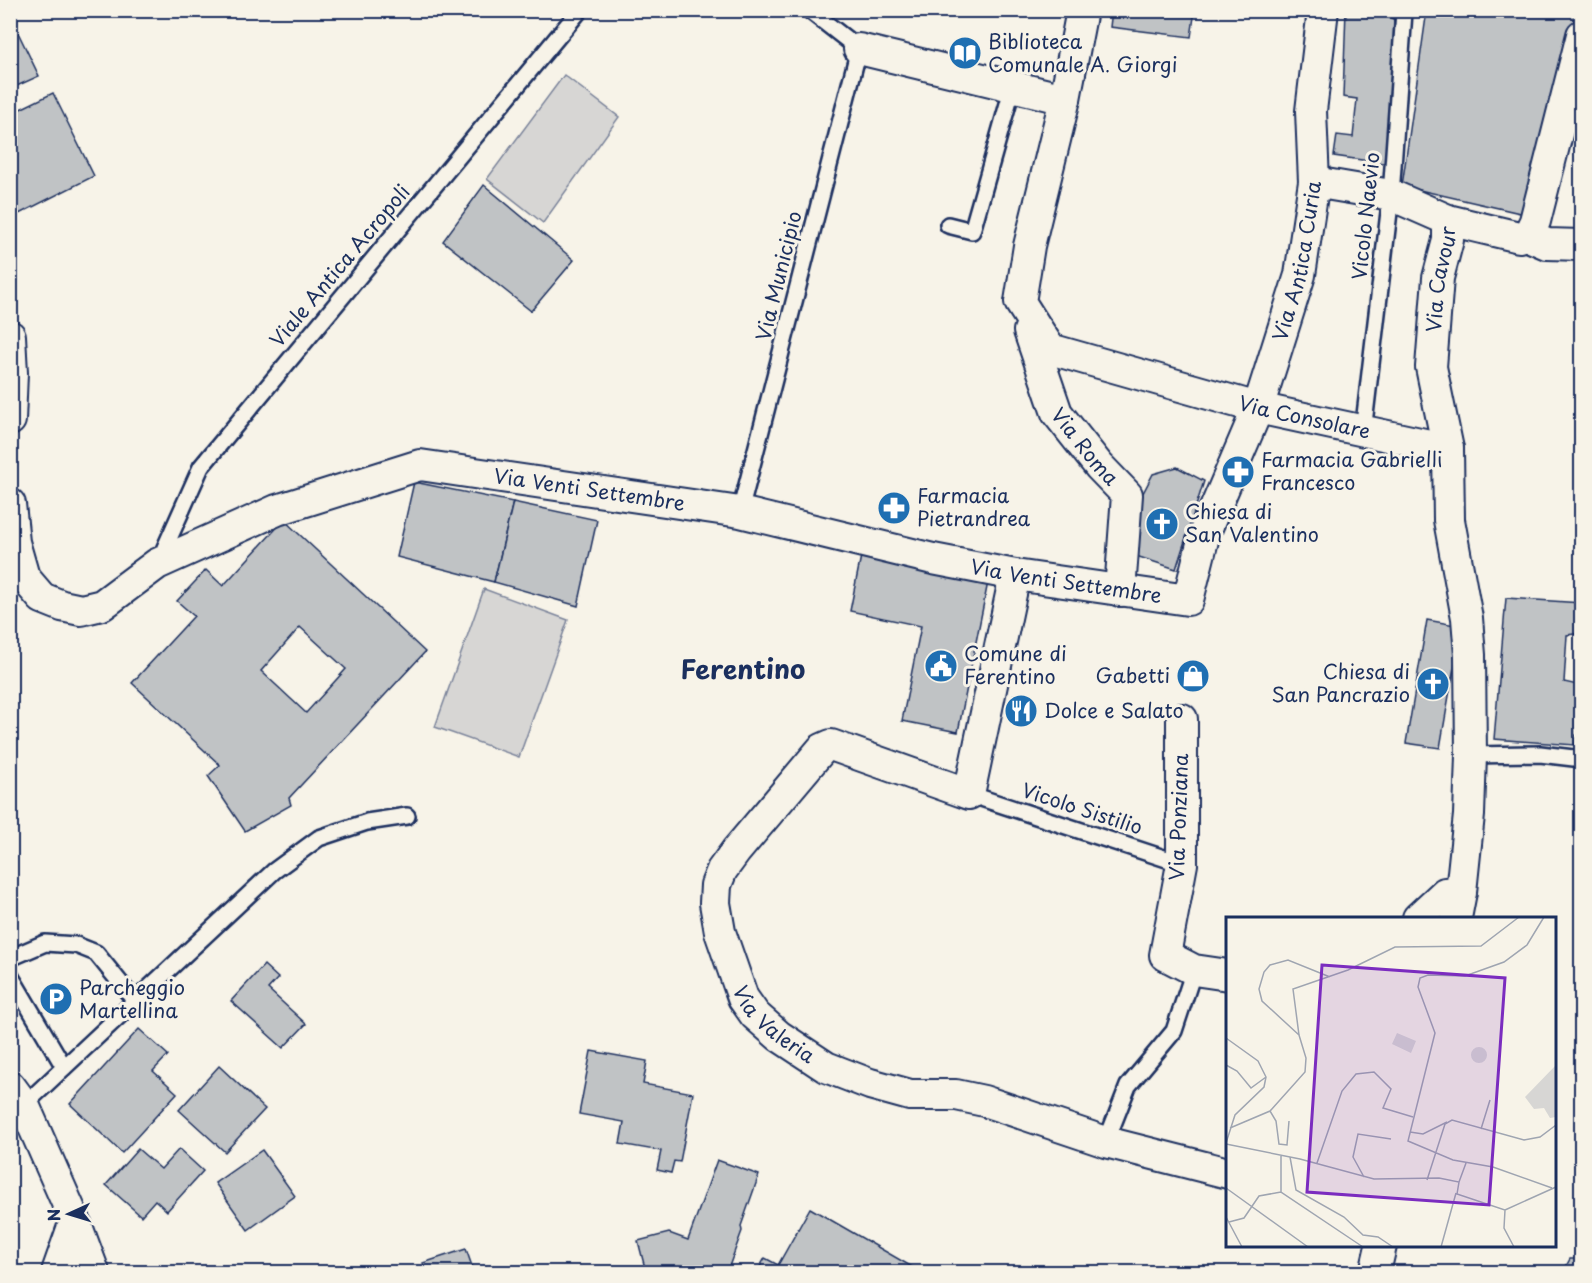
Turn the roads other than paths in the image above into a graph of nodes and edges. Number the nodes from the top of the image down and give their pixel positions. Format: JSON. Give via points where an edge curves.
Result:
{"nodes":[{"id":1,"x":580,"y":10,"type":"edge"},
{"id":2,"x":809,"y":10,"type":"edge"},
{"id":3,"x":1082,"y":10,"type":"edge"},
{"id":4,"x":1323,"y":10,"type":"edge"},
{"id":5,"x":1395,"y":10,"type":"edge"},
{"id":6,"x":1581,"y":35,"type":"edge"},
{"id":7,"x":859,"y":49,"type":"junction"},
{"id":8,"x":1013,"y":86,"type":"junction"},
{"id":9,"x":1065,"y":99,"type":"junction"},
{"id":10,"x":1314,"y":182,"type":"junction"},
{"id":11,"x":1391,"y":195,"type":"junction"},
{"id":12,"x":1448,"y":220,"type":"junction"},
{"id":13,"x":948,"y":225,"type":"dead end"},
{"id":14,"x":1526,"y":235,"type":"junction"},
{"id":15,"x":1581,"y":245,"type":"edge"},
{"id":16,"x":1020,"y":302,"type":"junction"},
{"id":17,"x":10,"y":336,"type":"edge"},
{"id":18,"x":1258,"y":408,"type":"junction"},
{"id":19,"x":10,"y":420,"type":"edge"},
{"id":20,"x":1363,"y":432,"type":"junction"},
{"id":21,"x":1448,"y":449,"type":"junction"},
{"id":22,"x":10,"y":504,"type":"edge"},
{"id":23,"x":740,"y":512,"type":"junction"},
{"id":24,"x":157,"y":564,"type":"junction"},
{"id":25,"x":1015,"y":575,"type":"junction"},
{"id":26,"x":1120,"y":591,"type":"junction"},
{"id":27,"x":1188,"y":600,"type":"joint"},
{"id":28,"x":1182,"y":718,"type":"dead end"},
{"id":29,"x":1471,"y":755,"type":"junction"},
{"id":30,"x":1581,"y":759,"type":"edge"},
{"id":31,"x":969,"y":794,"type":"junction"},
{"id":32,"x":407,"y":816,"type":"dead end"},
{"id":33,"x":1182,"y":864,"type":"junction"},
{"id":34,"x":1459,"y":905,"type":"edge"},
{"id":35,"x":1419,"y":917,"type":"edge"},
{"id":36,"x":10,"y":958,"type":"edge"},
{"id":37,"x":1194,"y":970,"type":"junction"},
{"id":38,"x":10,"y":975,"type":"edge"},
{"id":39,"x":1226,"y":975,"type":"edge"},
{"id":40,"x":135,"y":1001,"type":"junction"},
{"id":41,"x":64,"y":1067,"type":"junction"},
{"id":42,"x":17,"y":1095,"type":"edge"},
{"id":43,"x":1106,"y":1142,"type":"junction"},
{"id":44,"x":1226,"y":1173,"type":"edge"},
{"id":45,"x":75,"y":1221,"type":"junction"},
{"id":46,"x":1381,"y":1247,"type":"edge"},
{"id":47,"x":57,"y":1272,"type":"edge"},
{"id":48,"x":94,"y":1272,"type":"edge"},
{"id":49,"x":1375,"y":1272,"type":"edge"}],
"edges":[{"from":1,"to":24,"type":"lane","name":"Viale Antica Acropoli","via":[[201,467]]},
{"from":2,"to":7,"type":"lane"},
{"from":3,"to":9,"type":"street"},
{"from":4,"to":10,"type":"street","name":"Via Antica Curia","via":[[1311,111]]},
{"from":5,"to":11,"type":"lane","name":"Vicolo Naevio","via":[[1404,12]]},
{"from":6,"to":14,"type":"street","via":[[1536,221]]},
{"from":7,"to":8,"type":"street"},
{"from":7,"to":23,"type":"lane","name":"Via Municipio"},
{"from":8,"to":9,"type":"street"},
{"from":8,"to":13,"type":"lane","via":[[972,231]]},
{"from":9,"to":16,"type":"street","via":[[1029,246]]},
{"from":10,"to":11,"type":"street"},
{"from":10,"to":18,"type":"street","name":"Via Antica Curia","via":[[1300,275]]},
{"from":11,"to":12,"type":"street"},
{"from":11,"to":20,"type":"lane","name":"Vicolo Naevio"},
{"from":12,"to":14,"type":"street","name":"Via Cavour","via":[[1508,236]]},
{"from":12,"to":21,"type":"street","name":"Via Cavour","via":[[1448,240],[1438,278],[1431,367]]},
{"from":14,"to":15,"type":"street","name":"Via Cavour","via":[[1547,244]]},
{"from":16,"to":18,"type":"street","name":"Via Consolare","via":[[1050,349]]},
{"from":16,"to":26,"type":"street","name":"Via Roma","via":[[1057,413],[1127,495]]},
{"from":17,"to":19,"type":"street"},
{"from":18,"to":20,"type":"street","name":"Via Consolare"},
{"from":18,"to":27,"type":"street","name":"Via Antica Curia","via":[[1205,532]]},
{"from":20,"to":21,"type":"street","name":"Via Consolare"},
{"from":21,"to":29,"type":"street","via":[[1449,520],[1467,618]]},
{"from":22,"to":24,"type":"street","name":"Via Venti Settembre","via":[[14,542],[24,577],[42,598],[81,610],[102,605]]},
{"from":23,"to":24,"type":"street","name":"Via Venti Settembre","via":[[420,465],[277,510]]},
{"from":23,"to":25,"type":"street","name":"Via Venti Settembre"},
{"from":25,"to":26,"type":"street","name":"Via Venti Settembre"},
{"from":25,"to":31,"type":"street"},
{"from":26,"to":27,"type":"street","name":"Via Venti Settembre"},
{"from":28,"to":33,"type":"street","name":"Via Ponziana"},
{"from":29,"to":30,"type":"lane","via":[[1540,754]]},
{"from":29,"to":34,"type":"street"},
{"from":31,"to":33,"type":"lane","name":"Vicolo Sistilio"},
{"from":31,"to":43,"type":"street","name":"Via Valeria","via":[[831,745],[822,749],[736,851],[716,885],[720,932],[743,998],[779,1036],[826,1067],[910,1095],[956,1095],[984,1101]]},
{"from":32,"to":40,"type":"lane","via":[[367,822],[319,838],[274,871]]},
{"from":33,"to":37,"type":"street","name":"Via Ponziana","via":[[1165,955]]},
{"from":34,"to":35,"type":"street","via":[[1444,893]]},
{"from":36,"to":40,"type":"lane","via":[[45,944],[76,945],[96,953]]},
{"from":37,"to":39,"type":"street","name":"Via Ponziana"},
{"from":37,"to":43,"type":"lane","via":[[1174,1031],[1128,1086]]},
{"from":38,"to":41,"type":"lane"},
{"from":40,"to":41,"type":"lane"},
{"from":41,"to":42,"type":"lane"},
{"from":42,"to":45,"type":"street"},
{"from":43,"to":44,"type":"street","name":"Via Valeria"},
{"from":45,"to":47,"type":"street"},
{"from":45,"to":48,"type":"street"},
{"from":46,"to":49,"type":"street"}]}
